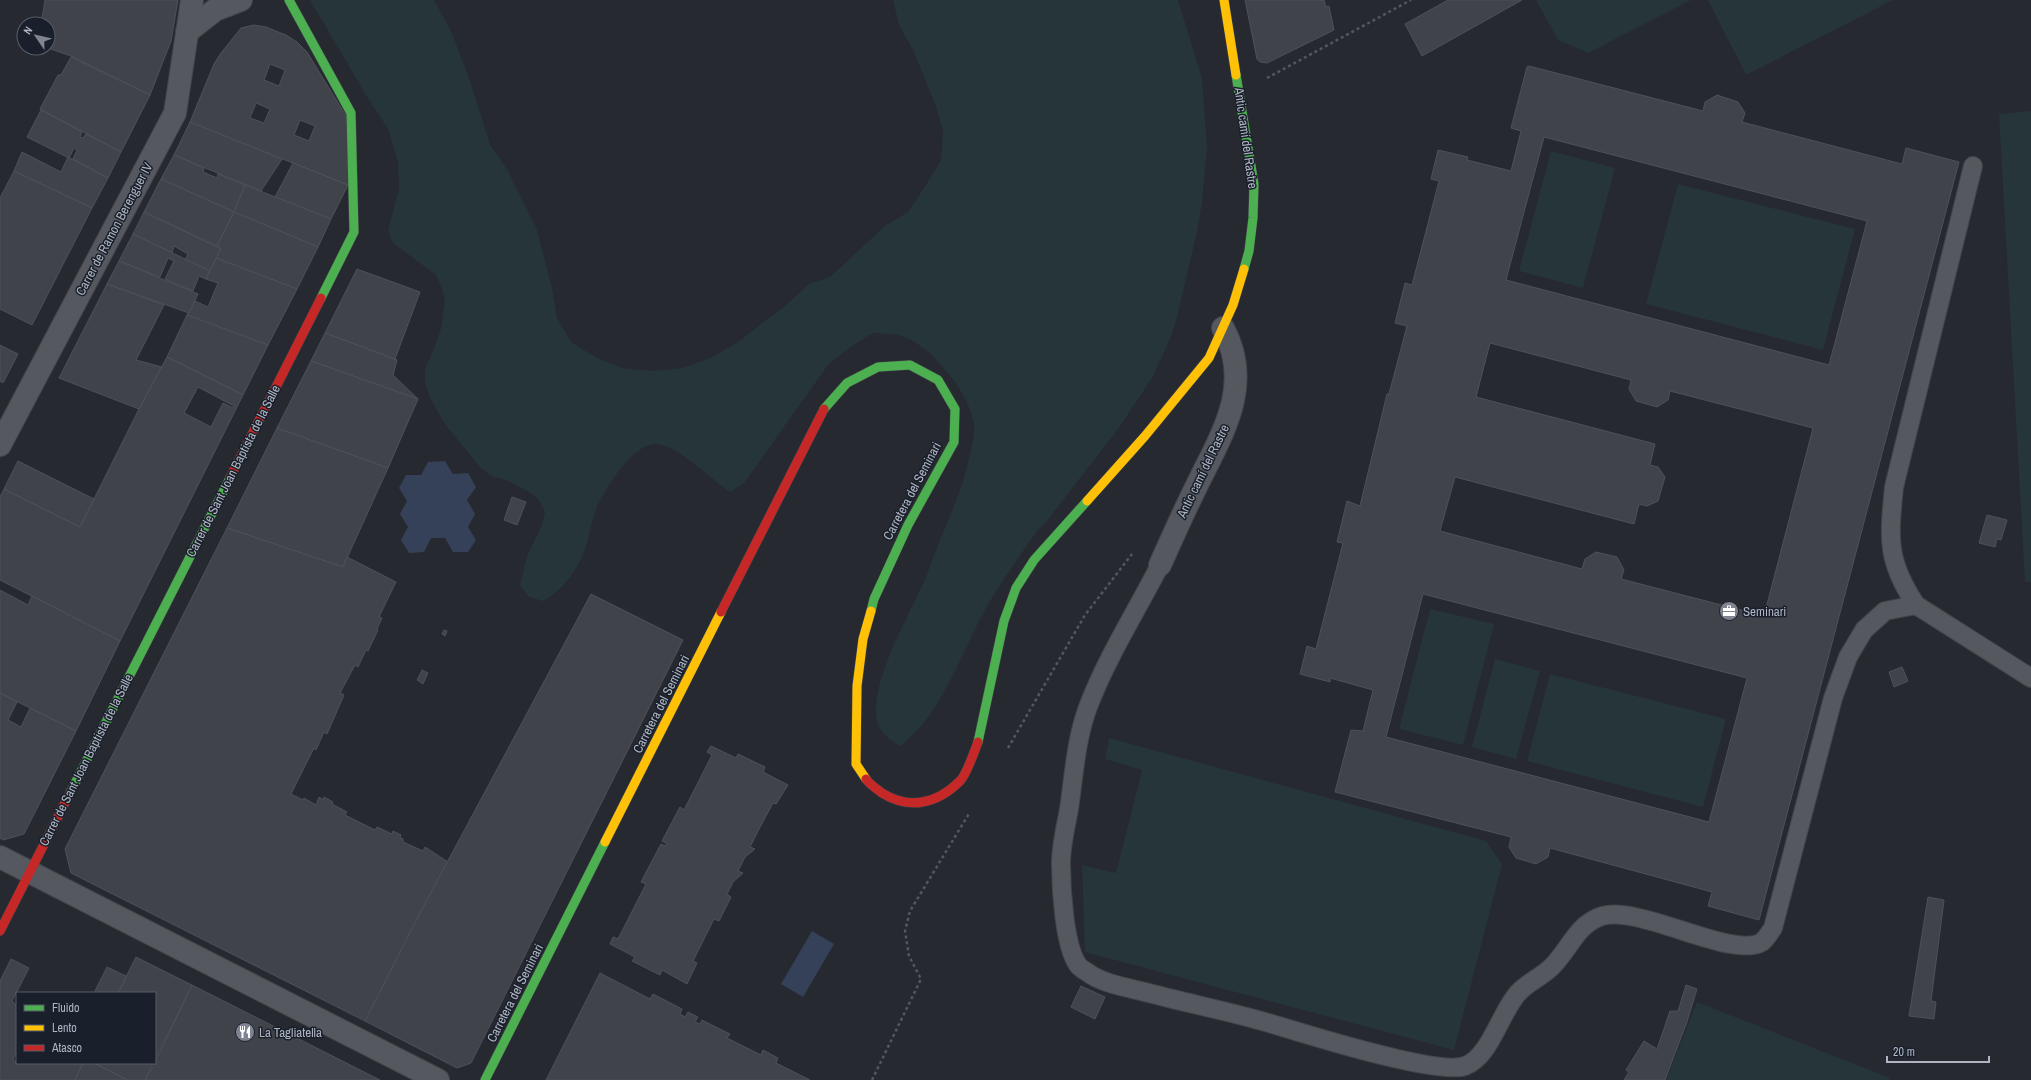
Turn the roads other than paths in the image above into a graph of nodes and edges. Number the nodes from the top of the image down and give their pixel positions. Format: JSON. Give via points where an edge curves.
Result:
{"nodes":[{"id":1,"x":192,"y":0,"type":"edge"},
{"id":2,"x":241,"y":0,"type":"edge"},
{"id":3,"x":283,"y":0,"type":"edge"},
{"id":4,"x":289,"y":0,"type":"edge"},
{"id":5,"x":1224,"y":0,"type":"edge"},
{"id":6,"x":187,"y":32,"type":"junction"},
{"id":7,"x":1973,"y":166,"type":"dead end"},
{"id":8,"x":1223,"y":328,"type":"junction"},
{"id":9,"x":0,"y":445,"type":"edge"},
{"id":10,"x":1160,"y":565,"type":"joint"},
{"id":11,"x":1916,"y":605,"type":"junction"},
{"id":12,"x":2031,"y":678,"type":"edge"},
{"id":13,"x":0,"y":858,"type":"edge"},
{"id":14,"x":29,"y":872,"type":"junction"},
{"id":15,"x":0,"y":931,"type":"edge"},
{"id":16,"x":438,"y":1080,"type":"edge"},
{"id":17,"x":485,"y":1080,"type":"edge"}],
"edges":[{"from":1,"to":6,"type":"street","name":"Carrer de Ramon Berenguer IV"},
{"from":2,"to":6,"type":"street","via":[[215,10]]},
{"from":3,"to":4,"type":"street","name":"Carrer de Sant Joan Baptista de la Salle"},
{"from":4,"to":14,"type":"street","name":"Carrer de Sant Joan Baptista de la Salle","via":[[351,113],[354,232]]},
{"from":5,"to":8,"type":"street","name":"Antic camí del Rastre","via":[[1254,184],[1249,251],[1242,278]]},
{"from":6,"to":9,"type":"street","name":"Carrer de Ramon Berenguer IV","via":[[175,113]]},
{"from":7,"to":11,"type":"lane","via":[[1894,487],[1890,532],[1893,563]]},
{"from":8,"to":10,"type":"street","name":"Antic camí del Rastre","via":[[1231,343],[1237,370],[1235,396],[1217,447]]},
{"from":8,"to":17,"type":"street","name":"Carretera del Seminari","via":[[1209,358],[1171,406],[1034,560],[1016,588],[1004,621],[978,742],[961,780],[940,797],[917,804],[892,798],[869,784],[856,764],[856,686],[863,639],[874,599],[908,525],[954,442],[955,409],[938,380],[910,365],[878,367],[847,383],[822,412]]},
{"from":10,"to":11,"type":"lane","via":[[1116,644],[1088,708],[1079,742],[1061,860],[1062,902],[1069,943],[1077,964],[1090,975],[1113,984],[1240,1015],[1394,1058],[1446,1068],[1464,1066],[1480,1057],[1517,994],[1562,956],[1572,938],[1585,925],[1601,916],[1620,914],[1729,944],[1748,946],[1762,942],[1774,928],[1833,698],[1848,657],[1864,630],[1885,611]]},
{"from":11,"to":12,"type":"lane"},
{"from":13,"to":14,"type":"street"},
{"from":14,"to":15,"type":"street","name":"Carrer de Sant Joan Baptista de la Salle"},
{"from":14,"to":16,"type":"street"}]}
